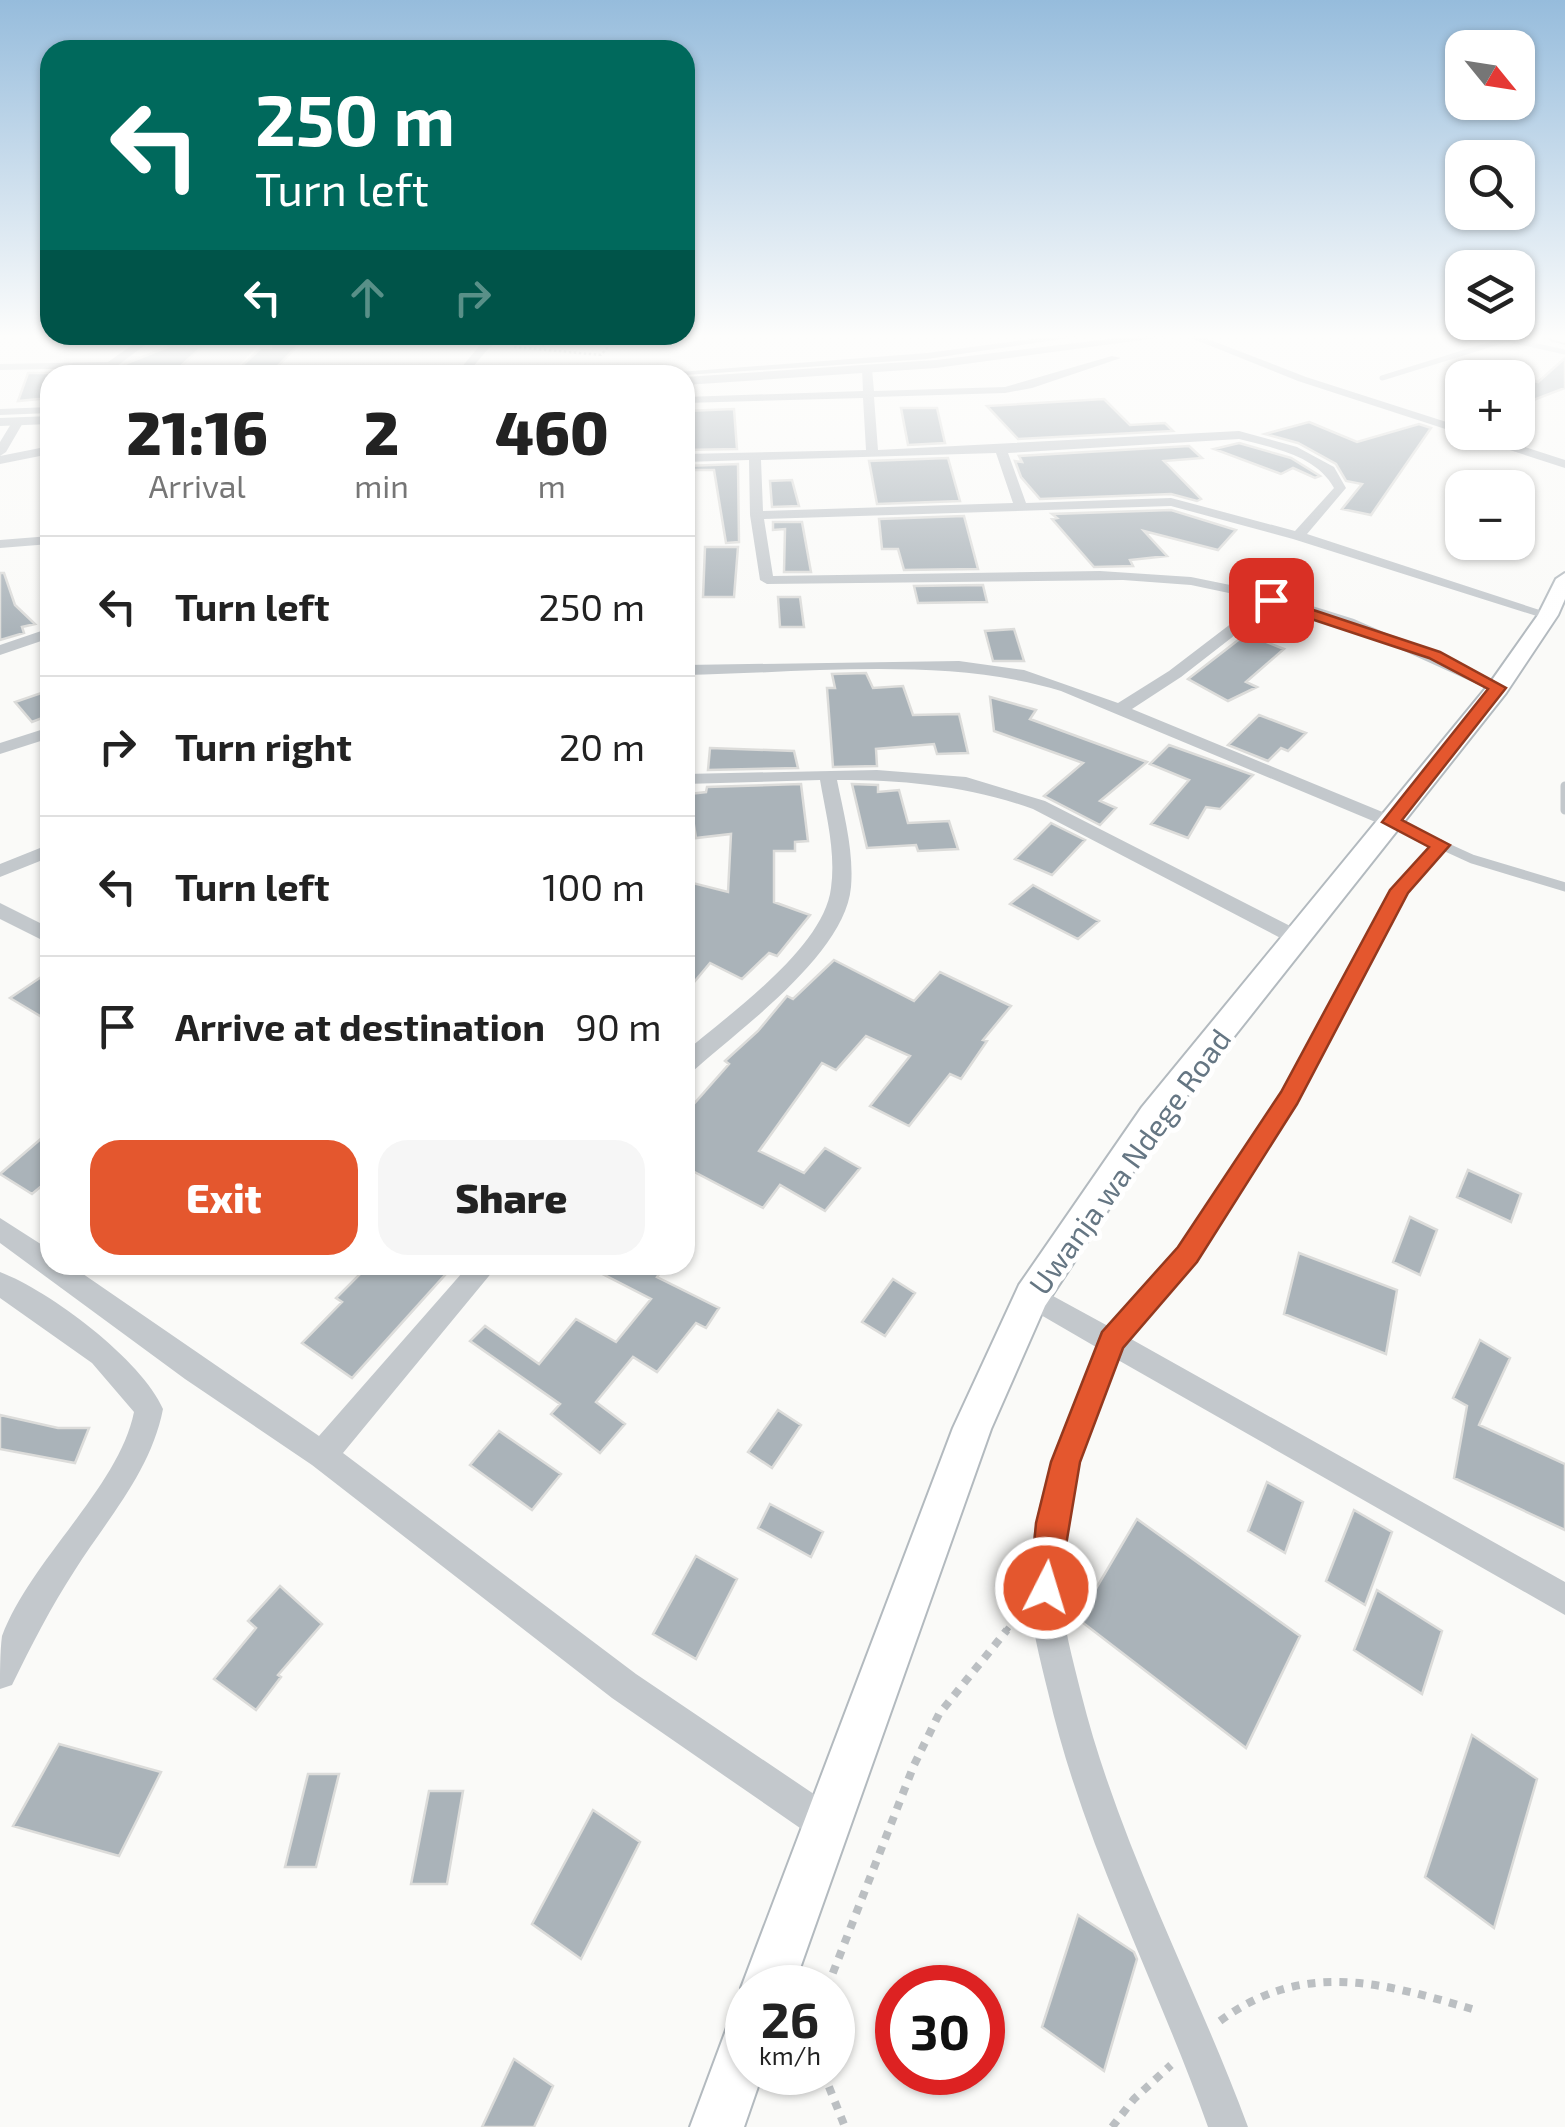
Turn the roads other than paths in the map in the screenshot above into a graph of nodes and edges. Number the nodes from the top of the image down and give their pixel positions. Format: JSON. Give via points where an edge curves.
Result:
{"nodes":[{"id":1,"x":871,"y":435,"type":"edge"},
{"id":2,"x":1195,"y":435,"type":"edge"},
{"id":3,"x":1222,"y":435,"type":"edge"},
{"id":4,"x":1476,"y":435,"type":"edge"},
{"id":5,"x":1001,"y":450,"type":"junction"},
{"id":6,"x":40,"y":452,"type":"edge"},
{"id":7,"x":872,"y":452,"type":"junction"},
{"id":8,"x":755,"y":457,"type":"junction"},
{"id":9,"x":695,"y":458,"type":"edge"},
{"id":10,"x":0,"y":460,"type":"edge"},
{"id":11,"x":1565,"y":464,"type":"edge"},
{"id":12,"x":1022,"y":507,"type":"junction"},
{"id":13,"x":757,"y":515,"type":"junction"},
{"id":14,"x":1298,"y":536,"type":"junction"},
{"id":15,"x":40,"y":541,"type":"edge"},
{"id":16,"x":0,"y":544,"type":"edge"},
{"id":17,"x":1565,"y":580,"type":"edge"},
{"id":18,"x":1271,"y":600,"type":"junction"},
{"id":19,"x":1548,"y":615,"type":"junction"},
{"id":20,"x":40,"y":636,"type":"edge"},
{"id":21,"x":0,"y":650,"type":"edge"},
{"id":22,"x":695,"y":670,"type":"edge"},
{"id":23,"x":1498,"y":688,"type":"junction"},
{"id":24,"x":1119,"y":710,"type":"junction"},
{"id":25,"x":40,"y":735,"type":"edge"},
{"id":26,"x":0,"y":749,"type":"edge"},
{"id":27,"x":828,"y":778,"type":"junction"},
{"id":28,"x":695,"y":779,"type":"edge"},
{"id":29,"x":1565,"y":786,"type":"edge"},
{"id":30,"x":1565,"y":810,"type":"edge"},
{"id":31,"x":1391,"y":822,"type":"junction"},
{"id":32,"x":1441,"y":845,"type":"junction"},
{"id":33,"x":40,"y":854,"type":"edge"},
{"id":34,"x":0,"y":870,"type":"edge"},
{"id":35,"x":1565,"y":887,"type":"edge"},
{"id":36,"x":0,"y":910,"type":"edge"},
{"id":37,"x":40,"y":932,"type":"edge"},
{"id":38,"x":1298,"y":938,"type":"junction"},
{"id":39,"x":695,"y":1056,"type":"edge"},
{"id":40,"x":0,"y":1228,"type":"edge"},
{"id":41,"x":40,"y":1258,"type":"edge"},
{"id":42,"x":64,"y":1275,"type":"edge"},
{"id":43,"x":476,"y":1275,"type":"edge"},
{"id":44,"x":0,"y":1284,"type":"edge"},
{"id":45,"x":1031,"y":1296,"type":"junction"},
{"id":46,"x":1112,"y":1341,"type":"junction"},
{"id":47,"x":322,"y":1455,"type":"junction"},
{"id":48,"x":1565,"y":1599,"type":"edge"},
{"id":49,"x":0,"y":1673,"type":"edge"},
{"id":50,"x":826,"y":1824,"type":"junction"},
{"id":51,"x":775,"y":1965,"type":"edge"},
{"id":52,"x":729,"y":2095,"type":"edge"},
{"id":53,"x":717,"y":2127,"type":"edge"},
{"id":54,"x":1228,"y":2127,"type":"edge"}],
"edges":[{"from":1,"to":7,"type":"street"},
{"from":2,"to":5,"type":"street"},
{"from":3,"to":14,"type":"street","via":[[1292,450],[1338,479],[1329,504]]},
{"from":4,"to":11,"type":"street"},
{"from":5,"to":7,"type":"street"},
{"from":5,"to":12,"type":"street"},
{"from":6,"to":10,"type":"street"},
{"from":7,"to":8,"type":"street"},
{"from":8,"to":9,"type":"street"},
{"from":8,"to":13,"type":"street"},
{"from":12,"to":13,"type":"street"},
{"from":12,"to":14,"type":"street","via":[[1172,502]]},
{"from":13,"to":18,"type":"street","via":[[766,580],[1131,576],[1194,581]]},
{"from":14,"to":19,"type":"street"},
{"from":15,"to":16,"type":"street"},
{"from":17,"to":19,"type":"main road","name":"Uwanja wa Ndege Road"},
{"from":18,"to":23,"type":"street","via":[[1435,655]]},
{"from":18,"to":24,"type":"street"},
{"from":19,"to":23,"type":"main road","name":"Uwanja wa Ndege Road"},
{"from":20,"to":21,"type":"street"},
{"from":22,"to":24,"type":"street","via":[[959,666],[1018,673]]},
{"from":23,"to":31,"type":"main road","name":"Uwanja wa Ndege Road"},
{"from":24,"to":31,"type":"street"},
{"from":25,"to":26,"type":"street"},
{"from":27,"to":28,"type":"street"},
{"from":27,"to":38,"type":"street","via":[[943,779],[993,789],[1039,805]]},
{"from":27,"to":39,"type":"street","via":[[840,878],[830,922],[796,964]]},
{"from":29,"to":30,"type":"lane"},
{"from":31,"to":32,"type":"lane"},
{"from":31,"to":38,"type":"main road","name":"Uwanja wa Ndege Road"},
{"from":32,"to":35,"type":"lane"},
{"from":32,"to":46,"type":"street","via":[[1400,890],[1289,1098],[1188,1254]]},
{"from":33,"to":34,"type":"street"},
{"from":36,"to":37,"type":"street"},
{"from":38,"to":45,"type":"main road","name":"Uwanja wa Ndege Road","via":[[1153,1116]]},
{"from":40,"to":41,"type":"street"},
{"from":42,"to":47,"type":"street"},
{"from":43,"to":47,"type":"street"},
{"from":44,"to":49,"type":"street","via":[[81,1339],[149,1409],[133,1455],[63,1560]]},
{"from":45,"to":46,"type":"street"},
{"from":45,"to":50,"type":"main road","name":"Uwanja wa Ndege Road","via":[[972,1428]]},
{"from":46,"to":48,"type":"street"},
{"from":46,"to":54,"type":"street","via":[[1066,1462],[1046,1588],[1080,1758]]},
{"from":47,"to":50,"type":"street","via":[[624,1686]]},
{"from":50,"to":51,"type":"main road","name":"Uwanja wa Ndege Road"},
{"from":52,"to":53,"type":"main road"}]}
